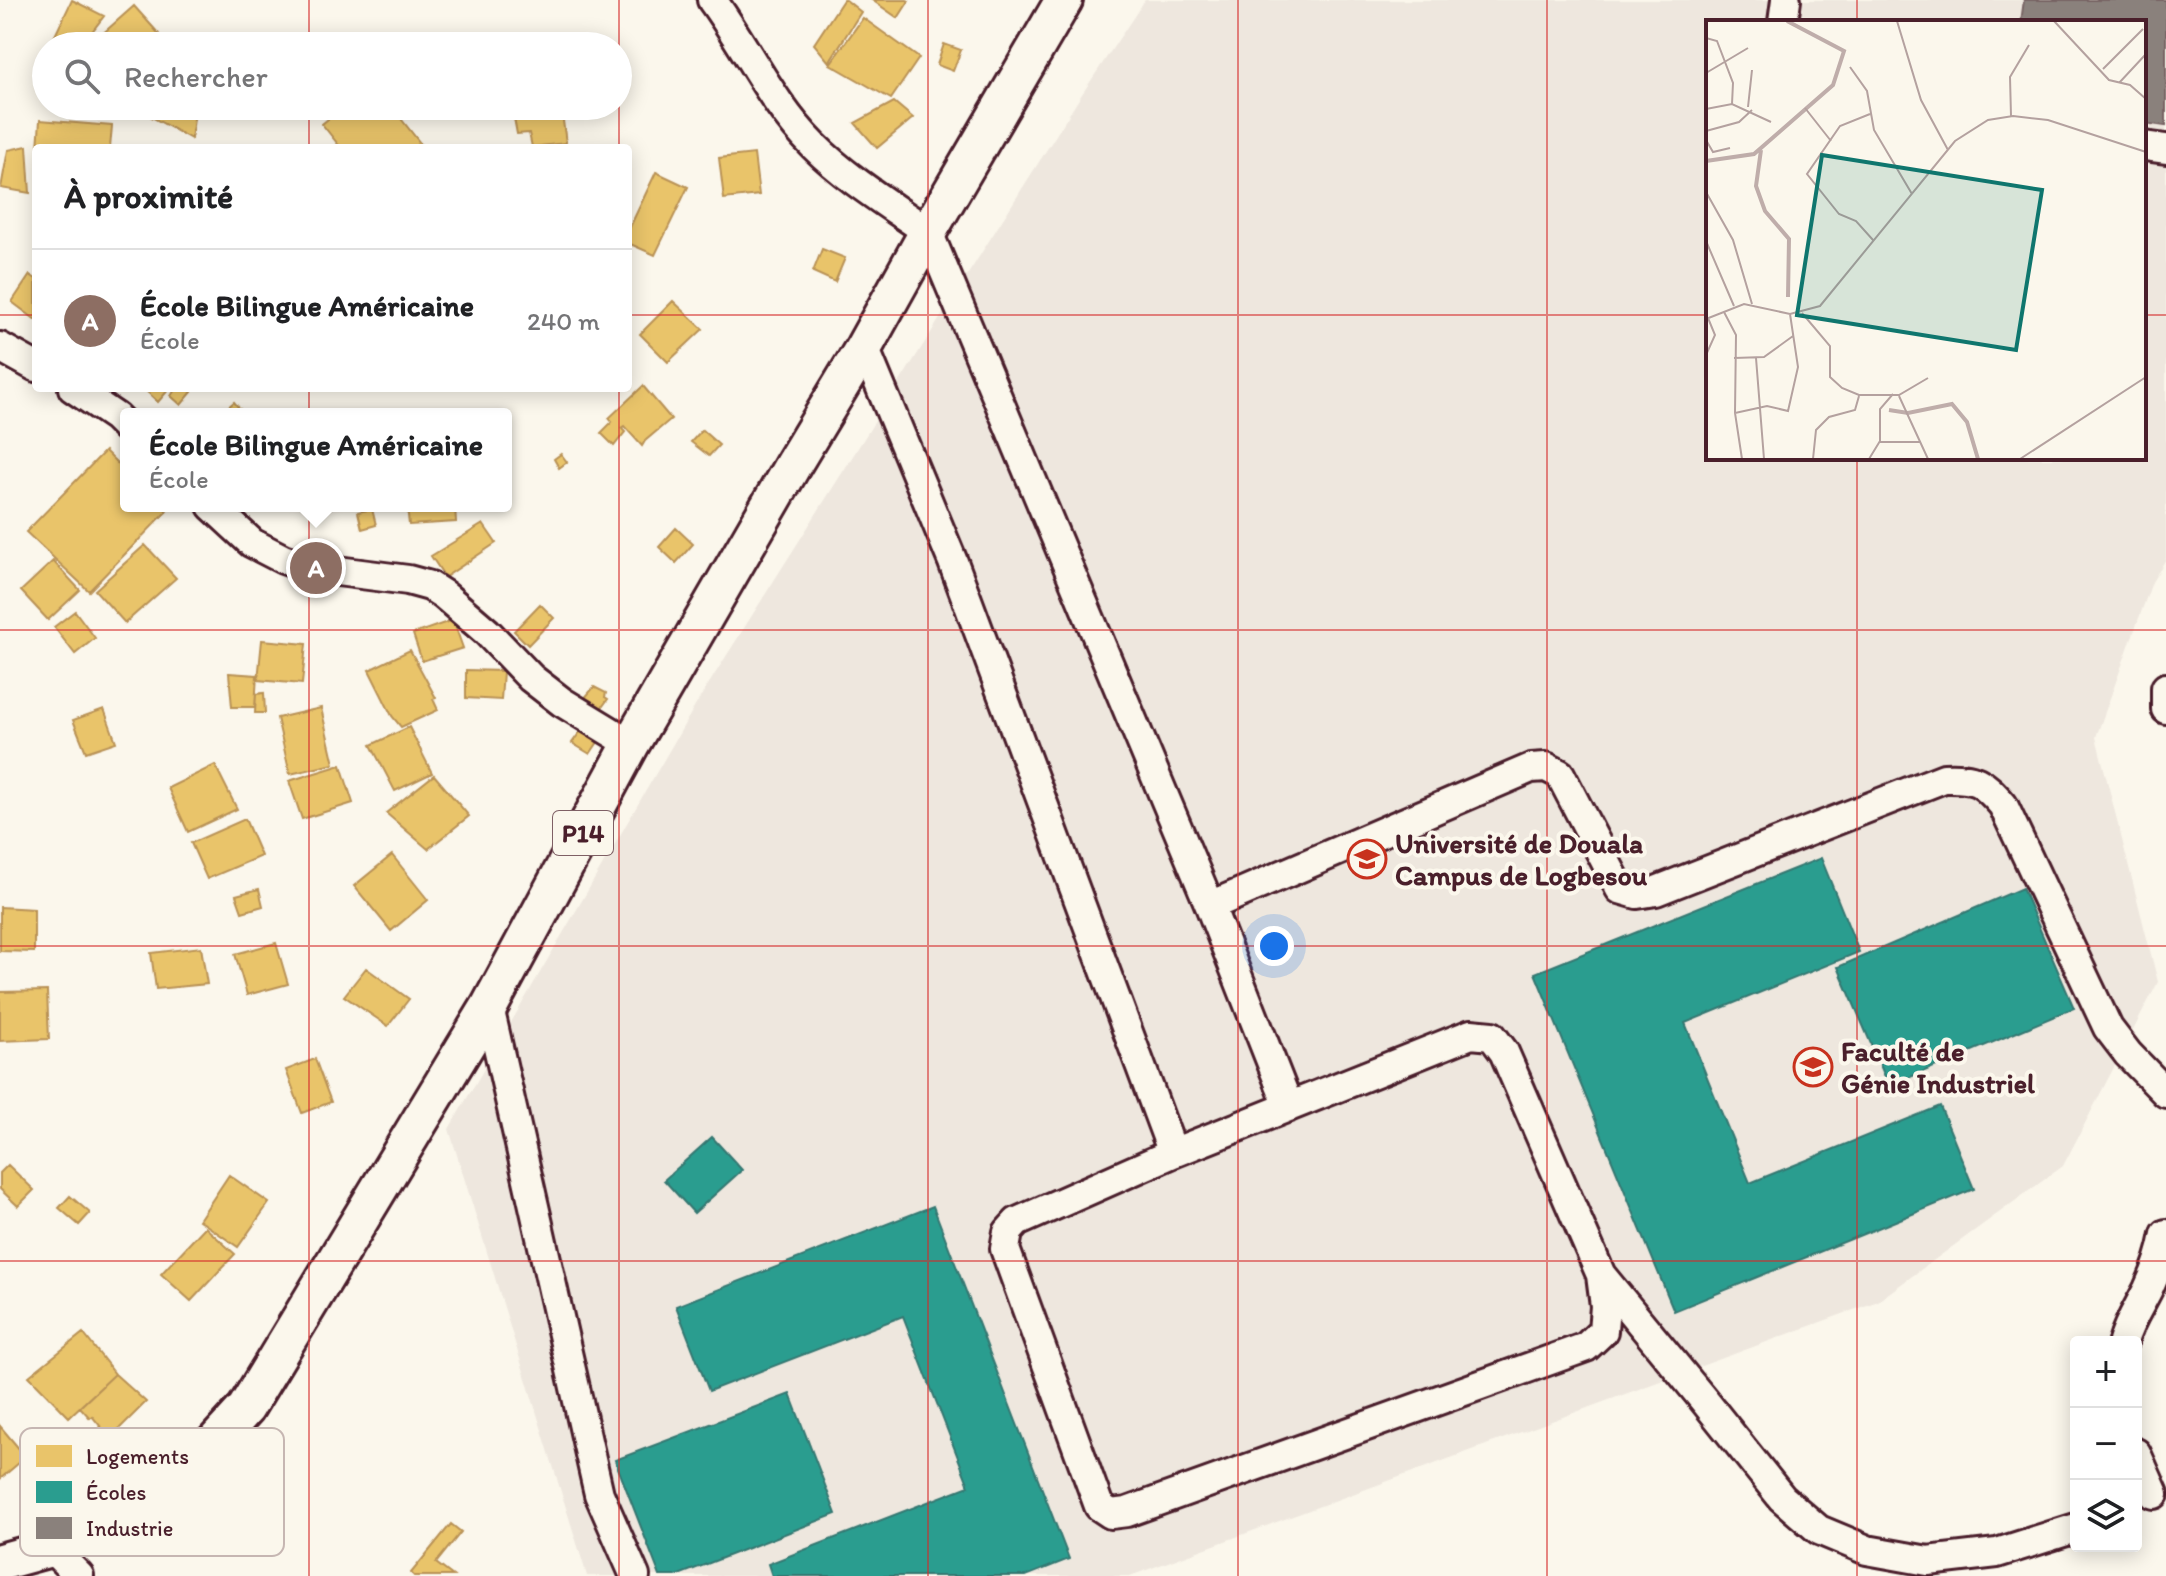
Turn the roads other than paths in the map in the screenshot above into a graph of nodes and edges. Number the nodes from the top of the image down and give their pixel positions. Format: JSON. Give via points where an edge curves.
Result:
{"nodes":[{"id":1,"x":712,"y":0,"type":"edge"},
{"id":2,"x":1064,"y":0,"type":"edge"},
{"id":3,"x":1786,"y":0,"type":"edge"},
{"id":4,"x":1783,"y":20,"type":"edge"},
{"id":5,"x":2146,"y":146,"type":"edge"},
{"id":6,"x":2166,"y":149,"type":"edge"},
{"id":7,"x":928,"y":232,"type":"junction"},
{"id":8,"x":0,"y":347,"type":"edge"},
{"id":9,"x":864,"y":347,"type":"junction"},
{"id":10,"x":32,"y":365,"type":"edge"},
{"id":11,"x":79,"y":392,"type":"edge"},
{"id":12,"x":120,"y":422,"type":"edge"},
{"id":13,"x":218,"y":512,"type":"edge"},
{"id":14,"x":2166,"y":688,"type":"edge"},
{"id":15,"x":2166,"y":709,"type":"edge"},
{"id":16,"x":631,"y":744,"type":"junction"},
{"id":17,"x":1210,"y":906,"type":"junction"},
{"id":18,"x":489,"y":1007,"type":"junction"},
{"id":19,"x":2166,"y":1093,"type":"edge"},
{"id":20,"x":1289,"y":1107,"type":"junction"},
{"id":21,"x":1173,"y":1153,"type":"junction"},
{"id":22,"x":2166,"y":1234,"type":"edge"},
{"id":23,"x":1601,"y":1275,"type":"junction"},
{"id":24,"x":2125,"y":1336,"type":"edge"},
{"id":25,"x":228,"y":1428,"type":"edge"},
{"id":26,"x":2142,"y":1468,"type":"edge"},
{"id":27,"x":2152,"y":1494,"type":"edge"},
{"id":28,"x":2070,"y":1530,"type":"edge"},
{"id":29,"x":22,"y":1556,"type":"edge"},
{"id":30,"x":59,"y":1556,"type":"edge"},
{"id":31,"x":0,"y":1562,"type":"edge"},
{"id":32,"x":79,"y":1576,"type":"edge"},
{"id":33,"x":635,"y":1576,"type":"edge"}],
"edges":[{"from":1,"to":7,"type":"street","via":[[815,147]]},
{"from":2,"to":7,"type":"main road","number":"P14"},
{"from":3,"to":4,"type":"street"},
{"from":5,"to":6,"type":"street"},
{"from":7,"to":9,"type":"main road","number":"P14"},
{"from":7,"to":17,"type":"street"},
{"from":8,"to":10,"type":"street"},
{"from":9,"to":16,"type":"main road","number":"P14"},
{"from":9,"to":21,"type":"street","via":[[953,562]]},
{"from":11,"to":12,"type":"street"},
{"from":13,"to":16,"type":"street","via":[[252,543],[283,559],[430,586],[487,632],[531,678]]},
{"from":14,"to":15,"type":"street"},
{"from":16,"to":18,"type":"main road","number":"P14"},
{"from":17,"to":19,"type":"street","via":[[1531,768],[1546,767],[1560,774],[1620,889],[1637,894],[1944,778],[1969,777],[2003,805],[2108,1028]]},
{"from":17,"to":20,"type":"street"},
{"from":18,"to":25,"type":"main road","number":"P14","via":[[246,1408]]},
{"from":18,"to":33,"type":"street","via":[[599,1494]]},
{"from":20,"to":21,"type":"street"},
{"from":20,"to":23,"type":"street","via":[[1471,1034],[1492,1036],[1504,1052]]},
{"from":21,"to":23,"type":"street","via":[[1017,1222],[1008,1232],[1005,1249],[1099,1506],[1111,1514],[1586,1347],[1603,1331]]},
{"from":22,"to":24,"type":"street"},
{"from":23,"to":28,"type":"street","via":[[1782,1498],[1819,1530],[1867,1550],[1928,1561],[1997,1553]]},
{"from":26,"to":27,"type":"street"},
{"from":29,"to":31,"type":"main road","number":"P14"},
{"from":30,"to":32,"type":"street"}]}
